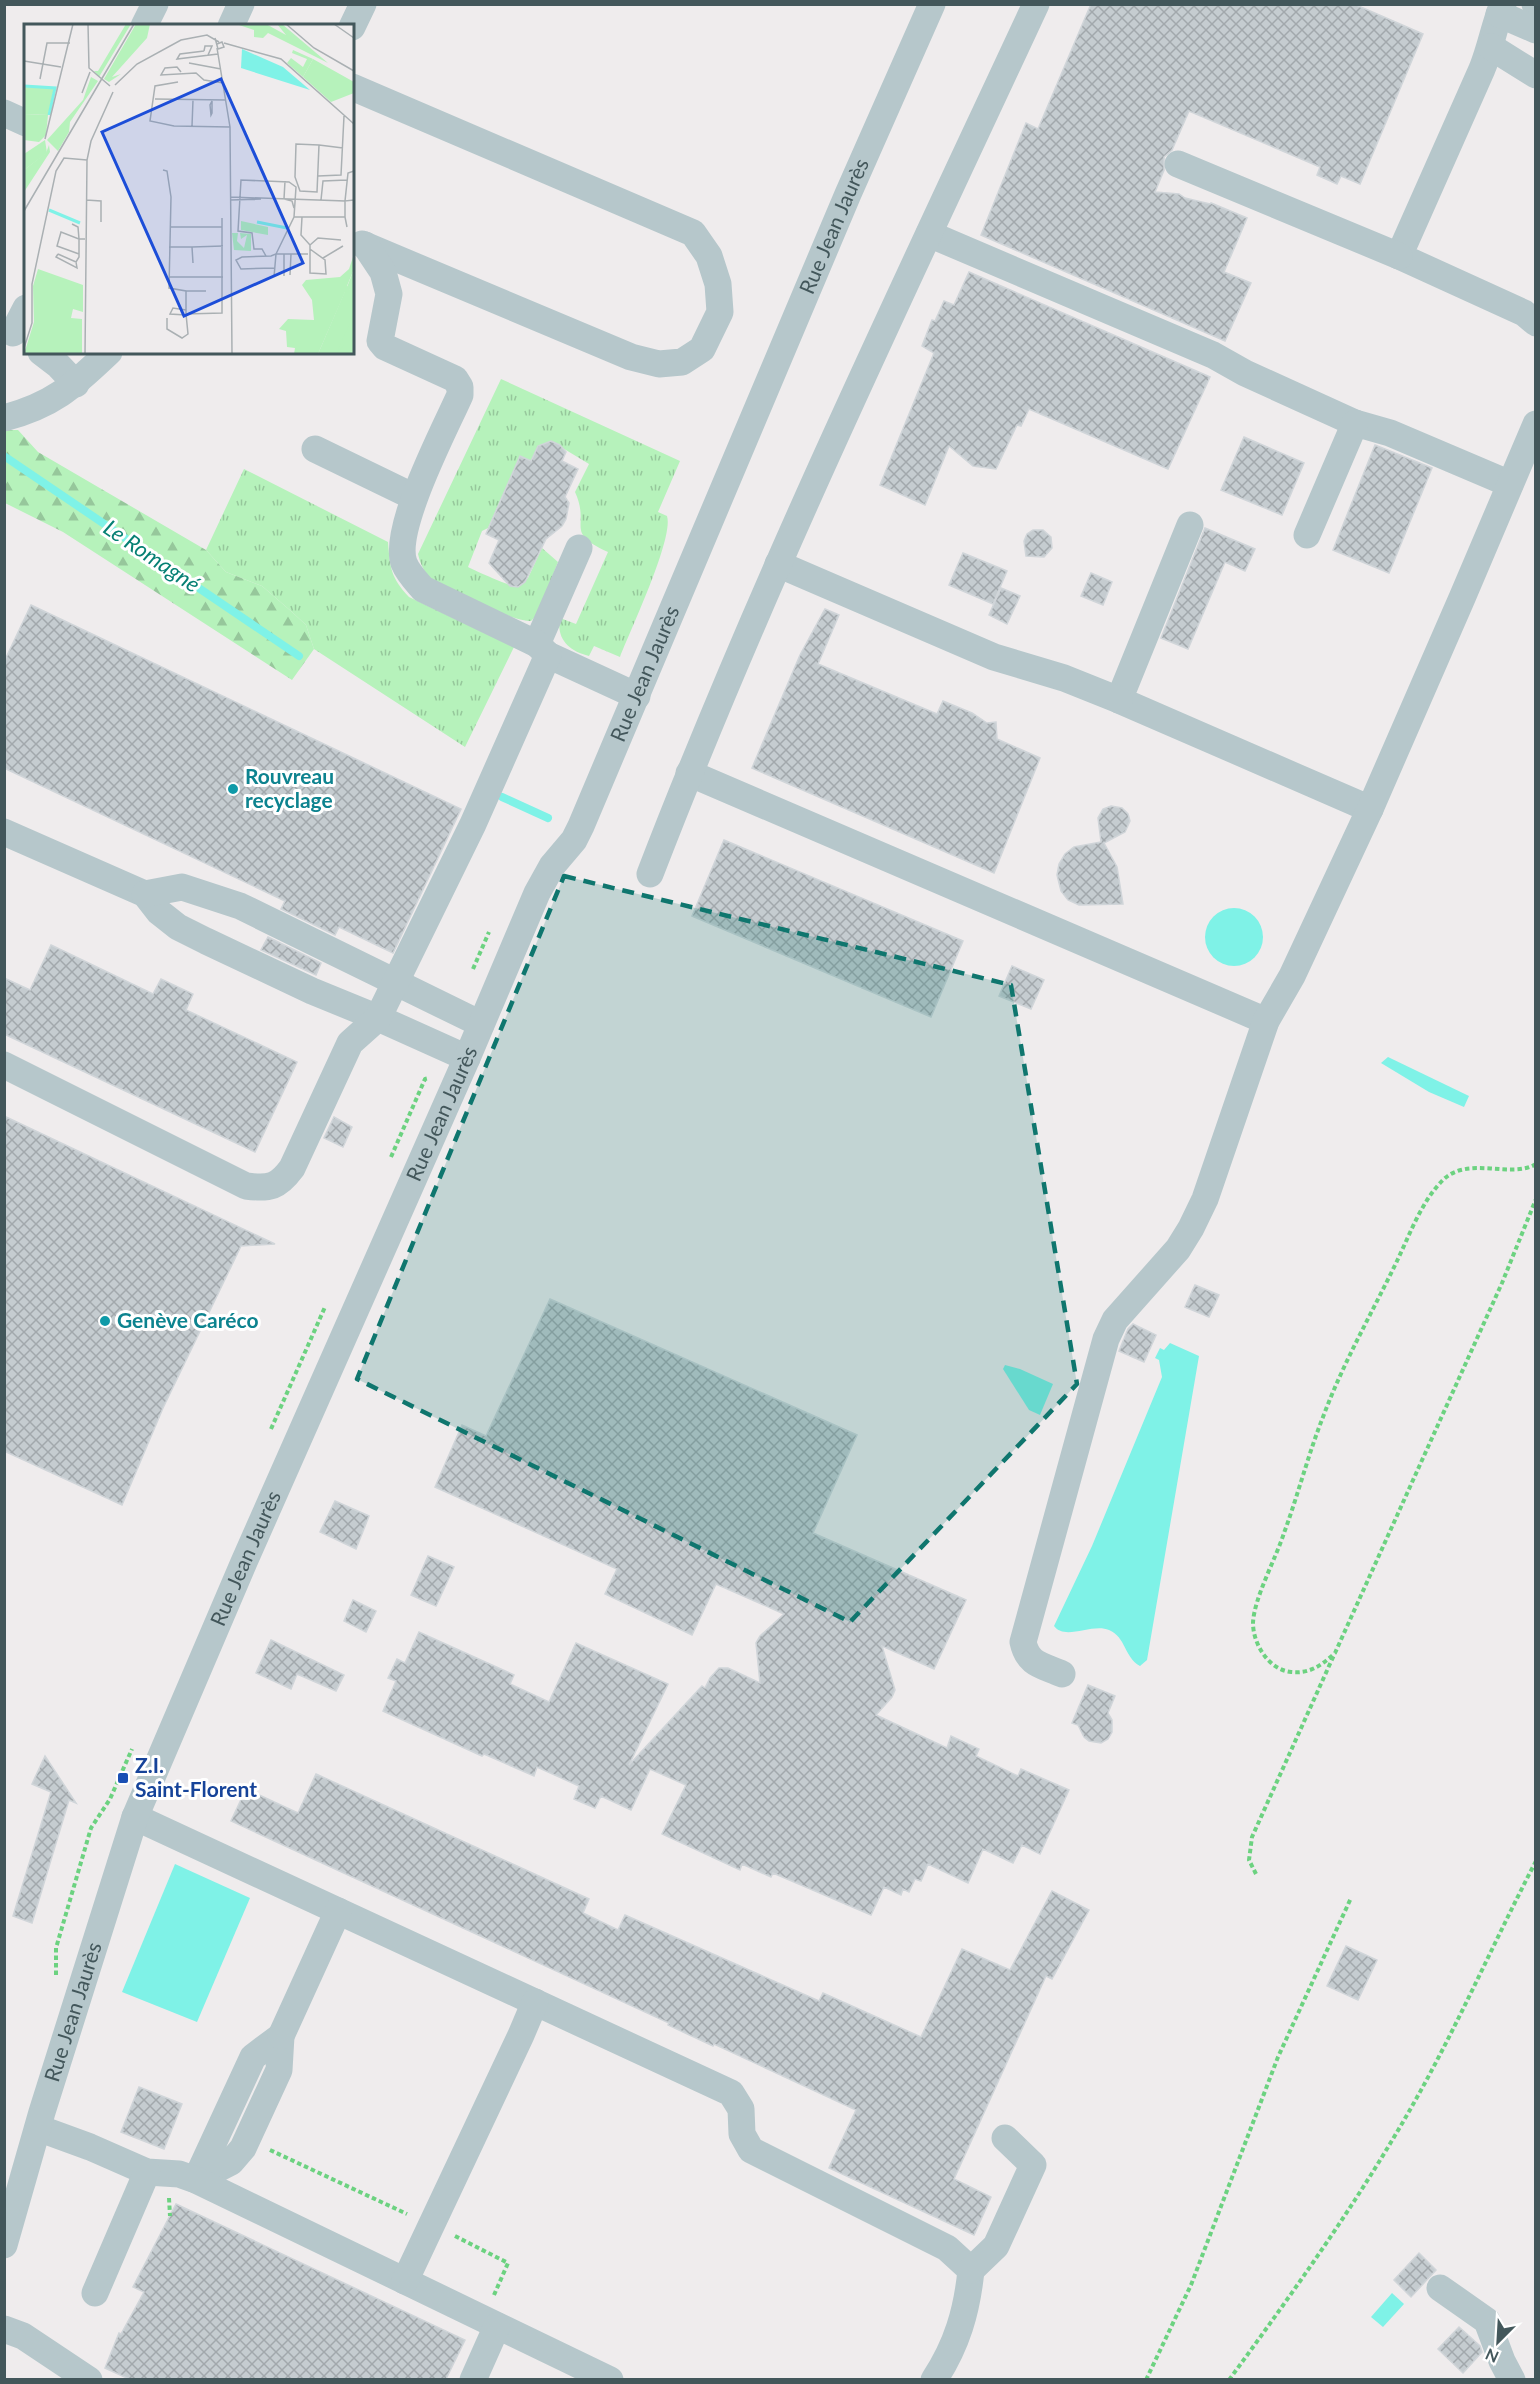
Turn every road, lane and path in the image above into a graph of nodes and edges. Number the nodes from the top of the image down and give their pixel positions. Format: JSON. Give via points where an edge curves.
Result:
{"nodes":[{"id":1,"x":241,"y":4,"type":"edge"},
{"id":2,"x":363,"y":4,"type":"edge"},
{"id":3,"x":932,"y":4,"type":"edge"},
{"id":4,"x":1036,"y":4,"type":"edge"},
{"id":5,"x":1501,"y":9,"type":"edge"},
{"id":6,"x":232,"y":24,"type":"edge"},
{"id":7,"x":353,"y":24,"type":"edge"},
{"id":8,"x":1536,"y":30,"type":"edge"},
{"id":9,"x":1491,"y":47,"type":"junction"},
{"id":10,"x":1536,"y":75,"type":"edge"},
{"id":11,"x":354,"y":88,"type":"edge"},
{"id":12,"x":4,"y":113,"type":"edge"},
{"id":13,"x":24,"y":122,"type":"edge"},
{"id":14,"x":1178,"y":165,"type":"dead end"},
{"id":15,"x":929,"y":234,"type":"junction"},
{"id":16,"x":359,"y":243,"type":"edge"},
{"id":17,"x":1399,"y":256,"type":"junction"},
{"id":18,"x":24,"y":312,"type":"edge"},
{"id":19,"x":1536,"y":323,"type":"edge"},
{"id":20,"x":14,"y":334,"type":"edge"},
{"id":21,"x":44,"y":354,"type":"edge"},
{"id":22,"x":107,"y":354,"type":"edge"},
{"id":23,"x":76,"y":384,"type":"junction"},
{"id":24,"x":4,"y":418,"type":"edge"},
{"id":25,"x":1355,"y":423,"type":"junction"},
{"id":26,"x":1536,"y":424,"type":"edge"},
{"id":27,"x":315,"y":449,"type":"dead end"},
{"id":28,"x":1510,"y":484,"type":"junction"},
{"id":29,"x":414,"y":497,"type":"junction"},
{"id":30,"x":1190,"y":525,"type":"dead end"},
{"id":31,"x":1307,"y":535,"type":"dead end"},
{"id":32,"x":579,"y":548,"type":"dead end"},
{"id":33,"x":778,"y":564,"type":"junction"},
{"id":34,"x":542,"y":650,"type":"junction"},
{"id":35,"x":637,"y":696,"type":"junction"},
{"id":36,"x":1119,"y":700,"type":"junction"},
{"id":37,"x":689,"y":773,"type":"junction"},
{"id":38,"x":1370,"y":808,"type":"junction"},
{"id":39,"x":4,"y":832,"type":"edge"},
{"id":40,"x":650,"y":874,"type":"dead end"},
{"id":41,"x":145,"y":894,"type":"junction"},
{"id":42,"x":394,"y":981,"type":"junction"},
{"id":43,"x":378,"y":1018,"type":"junction"},
{"id":44,"x":1266,"y":1021,"type":"junction"},
{"id":45,"x":481,"y":1024,"type":"junction"},
{"id":46,"x":467,"y":1058,"type":"junction"},
{"id":47,"x":4,"y":1065,"type":"edge"},
{"id":48,"x":1536,"y":1164,"type":"edge"},
{"id":49,"x":1536,"y":1199,"type":"edge"},
{"id":50,"x":1335,"y":1653,"type":"junction"},
{"id":51,"x":1062,"y":1674,"type":"dead end"},
{"id":52,"x":135,"y":1817,"type":"junction"},
{"id":53,"x":1536,"y":1861,"type":"edge"},
{"id":54,"x":1256,"y":1874,"type":"dead end"},
{"id":55,"x":1351,"y":1898,"type":"dead end"},
{"id":56,"x":338,"y":1911,"type":"junction"},
{"id":57,"x":535,"y":2002,"type":"junction"},
{"id":58,"x":281,"y":2036,"type":"junction"},
{"id":59,"x":38,"y":2128,"type":"junction"},
{"id":60,"x":1005,"y":2138,"type":"dead end"},
{"id":61,"x":243,"y":2148,"type":"junction"},
{"id":62,"x":147,"y":2172,"type":"junction"},
{"id":63,"x":196,"y":2180,"type":"junction"},
{"id":64,"x":432,"y":2224,"type":"junction"},
{"id":65,"x":4,"y":2245,"type":"edge"},
{"id":66,"x":970,"y":2270,"type":"junction"},
{"id":67,"x":405,"y":2281,"type":"junction"},
{"id":68,"x":1440,"y":2288,"type":"dead end"},
{"id":69,"x":95,"y":2293,"type":"dead end"},
{"id":70,"x":490,"y":2323,"type":"junction"},
{"id":71,"x":4,"y":2329,"type":"edge"},
{"id":72,"x":89,"y":2379,"type":"edge"},
{"id":73,"x":473,"y":2379,"type":"edge"},
{"id":74,"x":610,"y":2379,"type":"edge"},
{"id":75,"x":934,"y":2379,"type":"edge"},
{"id":76,"x":1146,"y":2379,"type":"edge"},
{"id":77,"x":1229,"y":2379,"type":"edge"},
{"id":78,"x":1512,"y":2379,"type":"edge"}],
"edges":[{"from":1,"to":6,"type":"street"},
{"from":2,"to":7,"type":"street"},
{"from":3,"to":35,"type":"street","name":"Rue Jean Jaurès"},
{"from":4,"to":15,"type":"street"},
{"from":5,"to":8,"type":"street"},
{"from":5,"to":9,"type":"street"},
{"from":9,"to":10,"type":"street"},
{"from":9,"to":17,"type":"street"},
{"from":11,"to":16,"type":"street","via":[[693,233],[709,256],[718,284],[720,312],[702,349],[682,362],[659,364],[631,357]]},
{"from":12,"to":13,"type":"street"},
{"from":14,"to":17,"type":"street"},
{"from":15,"to":25,"type":"street","via":[[1213,355]]},
{"from":15,"to":33,"type":"street"},
{"from":16,"to":29,"type":"street","via":[[383,272],[389,294],[380,341],[385,347],[454,379],[460,387],[460,395]]},
{"from":17,"to":19,"type":"street","via":[[1524,313]]},
{"from":18,"to":20,"type":"street"},
{"from":21,"to":23,"type":"street"},
{"from":22,"to":23,"type":"street"},
{"from":23,"to":24,"type":"street","via":[[49,402]]},
{"from":25,"to":28,"type":"street","via":[[1390,433]]},
{"from":25,"to":31,"type":"street"},
{"from":26,"to":28,"type":"street"},
{"from":27,"to":29,"type":"street"},
{"from":28,"to":38,"type":"street"},
{"from":29,"to":34,"type":"street","via":[[403,548],[403,562],[411,577],[423,589]]},
{"from":30,"to":36,"type":"street"},
{"from":32,"to":34,"type":"street"},
{"from":33,"to":36,"type":"street","via":[[994,657]]},
{"from":33,"to":37,"type":"street"},
{"from":34,"to":35,"type":"street"},
{"from":34,"to":42,"type":"street","via":[[473,824]]},
{"from":35,"to":45,"type":"street","name":"Rue Jean Jaurès","via":[[574,840],[552,866],[537,893]]},
{"from":36,"to":38,"type":"street"},
{"from":37,"to":40,"type":"street"},
{"from":37,"to":44,"type":"street"},
{"from":38,"to":44,"type":"street","via":[[1292,976]]},
{"from":39,"to":41,"type":"street"},
{"from":41,"to":42,"type":"street","via":[[182,887],[208,894],[272,920]]},
{"from":41,"to":43,"type":"street","via":[[178,927]]},
{"from":42,"to":43,"type":"street"},
{"from":42,"to":45,"type":"street"},
{"from":43,"to":46,"type":"street"},
{"from":43,"to":47,"type":"street","via":[[350,1043],[292,1168],[282,1182],[265,1188],[246,1186]]},
{"from":44,"to":51,"type":"street","via":[[1205,1200],[1191,1228],[1178,1249],[1115,1320],[1106,1339],[1023,1642],[1032,1661]]},
{"from":45,"to":46,"type":"street","name":"Rue Jean Jaurès"},
{"from":46,"to":52,"type":"street","name":"Rue Jean Jaurès"},
{"from":48,"to":50,"type":"path","via":[[1459,1171],[1435,1189],[1356,1341],[1322,1418],[1253,1624],[1263,1654],[1286,1671],[1310,1671]]},
{"from":49,"to":50,"type":"path"},
{"from":50,"to":54,"type":"path","via":[[1252,1837],[1249,1860]]},
{"from":52,"to":56,"type":"street"},
{"from":52,"to":59,"type":"street","name":"Rue Jean Jaurès"},
{"from":53,"to":77,"type":"path","via":[[1463,2011],[1384,2155],[1322,2250]]},
{"from":55,"to":76,"type":"path","via":[[1278,2057],[1191,2285]]},
{"from":56,"to":57,"type":"street"},
{"from":56,"to":58,"type":"street"},
{"from":57,"to":64,"type":"street"},
{"from":57,"to":66,"type":"street","via":[[731,2093],[741,2109],[742,2134],[751,2150],[947,2248]]},
{"from":58,"to":61,"type":"street","via":[[279,2070]]},
{"from":58,"to":63,"type":"street","via":[[253,2057]]},
{"from":59,"to":62,"type":"street"},
{"from":59,"to":65,"type":"street","name":"Rue Jean Jaurès"},
{"from":60,"to":66,"type":"street","via":[[1034,2165],[996,2246]]},
{"from":61,"to":63,"type":"street","via":[[231,2162]]},
{"from":61,"to":64,"type":"path","via":[[265,2147]]},
{"from":62,"to":63,"type":"street","via":[[179,2174]]},
{"from":62,"to":69,"type":"street"},
{"from":63,"to":67,"type":"street"},
{"from":64,"to":67,"type":"street"},
{"from":64,"to":70,"type":"path","via":[[508,2263]]},
{"from":66,"to":75,"type":"street","via":[[968,2301],[950,2355]]},
{"from":67,"to":70,"type":"street"},
{"from":68,"to":78,"type":"street","via":[[1488,2321]]},
{"from":70,"to":73,"type":"street"},
{"from":70,"to":74,"type":"street"},
{"from":71,"to":72,"type":"street","via":[[23,2336]]}]}
